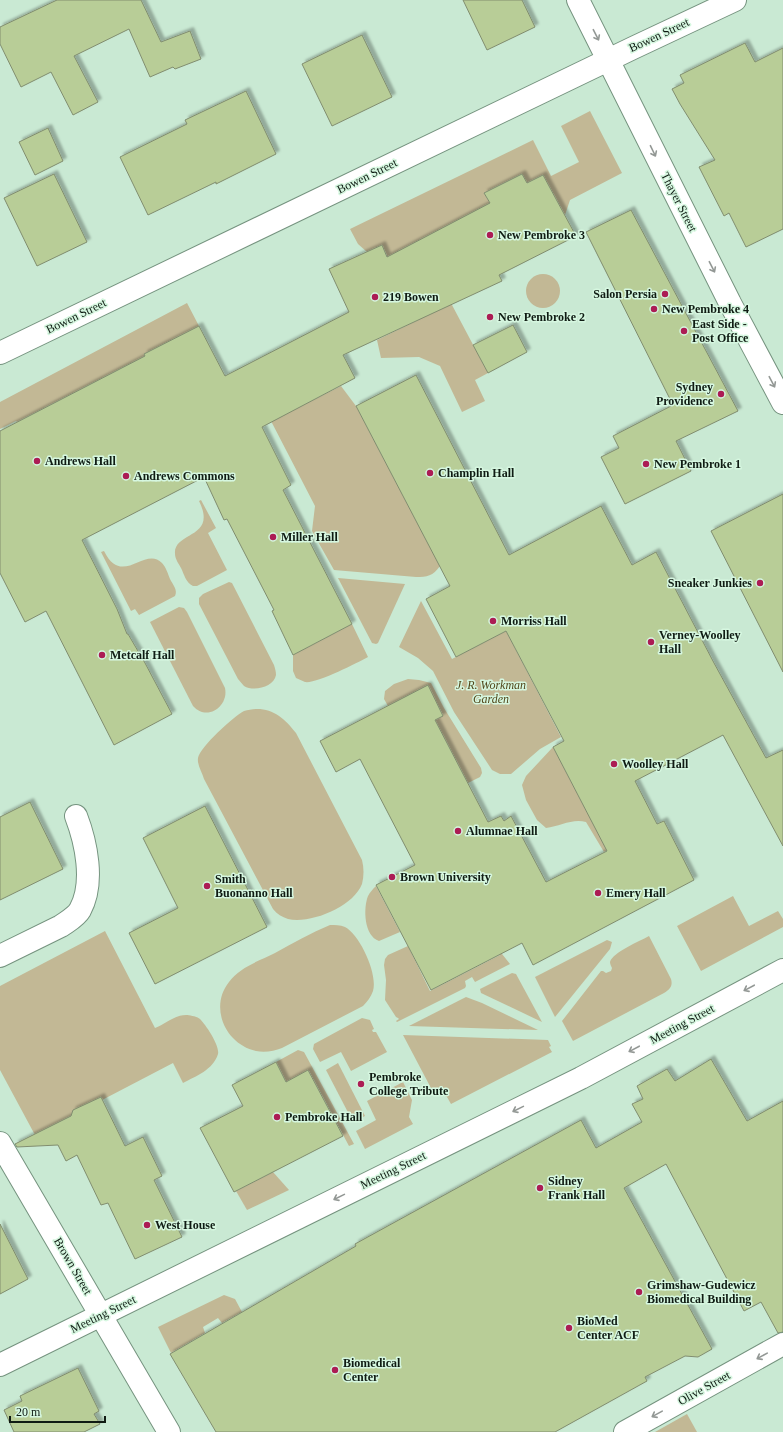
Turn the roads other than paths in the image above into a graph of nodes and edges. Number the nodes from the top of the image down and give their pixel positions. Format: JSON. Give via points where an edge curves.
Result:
{"nodes":[{"id":1,"x":578,"y":0,"type":"edge"},
{"id":2,"x":735,"y":0,"type":"edge"},
{"id":3,"x":609,"y":60,"type":"junction"},
{"id":4,"x":0,"y":352,"type":"edge"},
{"id":5,"x":783,"y":403,"type":"edge"},
{"id":6,"x":76,"y":816,"type":"dead end"},
{"id":7,"x":0,"y":956,"type":"edge"},
{"id":8,"x":783,"y":970,"type":"edge"},
{"id":9,"x":0,"y":1143,"type":"edge"},
{"id":10,"x":101,"y":1315,"type":"junction"},
{"id":11,"x":783,"y":1344,"type":"edge"},
{"id":12,"x":0,"y":1365,"type":"edge"},
{"id":13,"x":169,"y":1432,"type":"edge"},
{"id":14,"x":625,"y":1432,"type":"edge"}],
"edges":[{"from":1,"to":3,"type":"street","name":"Thayer Street","one_way":true},
{"from":2,"to":3,"type":"street","name":"Bowen Street"},
{"from":3,"to":4,"type":"street","name":"Bowen Street"},
{"from":3,"to":5,"type":"street","name":"Thayer Street","one_way":true,"via":[[668,182]]},
{"from":6,"to":7,"type":"street","via":[[82,830],[88,862],[86,895],[80,911],[61,926]]},
{"from":8,"to":10,"type":"street","name":"Meeting Street","one_way":true,"via":[[581,1078]]},
{"from":9,"to":10,"type":"street","name":"Brown Street"},
{"from":10,"to":12,"type":"street","name":"Meeting Street"},
{"from":10,"to":13,"type":"street","name":"Brown Street"},
{"from":11,"to":14,"type":"street","name":"Olive Street","one_way":true}]}
